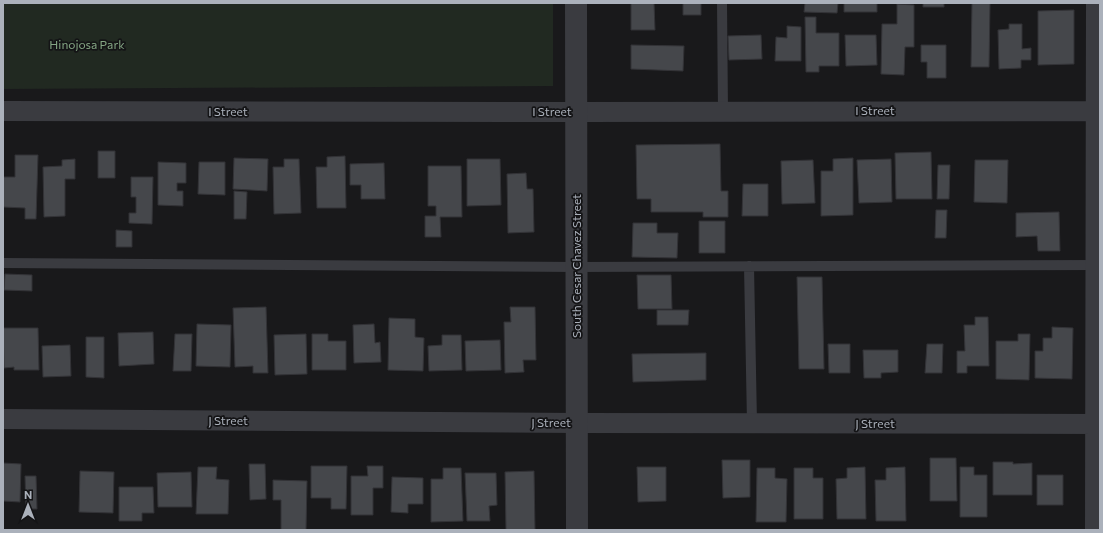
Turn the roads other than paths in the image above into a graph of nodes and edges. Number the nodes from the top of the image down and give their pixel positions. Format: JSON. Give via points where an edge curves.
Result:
{"nodes":[{"id":1,"x":576,"y":3,"type":"edge"},
{"id":2,"x":722,"y":3,"type":"edge"},
{"id":3,"x":1096,"y":3,"type":"edge"},
{"id":4,"x":3,"y":111,"type":"edge"},
{"id":5,"x":1098,"y":111,"type":"edge"},
{"id":6,"x":577,"y":112,"type":"junction"},
{"id":7,"x":722,"y":112,"type":"junction"},
{"id":8,"x":3,"y":263,"type":"edge"},
{"id":9,"x":1098,"y":265,"type":"edge"},
{"id":10,"x":749,"y":266,"type":"junction"},
{"id":11,"x":576,"y":267,"type":"junction"},
{"id":12,"x":3,"y":419,"type":"edge"},
{"id":13,"x":577,"y":423,"type":"junction"},
{"id":14,"x":752,"y":423,"type":"junction"},
{"id":15,"x":1098,"y":424,"type":"edge"},
{"id":16,"x":576,"y":530,"type":"edge"},
{"id":17,"x":1095,"y":530,"type":"edge"}],
"edges":[{"from":1,"to":6,"type":"street","name":"South Cesar Chavez Street"},
{"from":2,"to":7,"type":"lane"},
{"from":3,"to":5,"type":"street"},
{"from":4,"to":6,"type":"street","name":"I Street"},
{"from":5,"to":7,"type":"street","name":"I Street"},
{"from":5,"to":9,"type":"street"},
{"from":6,"to":7,"type":"street","name":"I Street"},
{"from":6,"to":11,"type":"street","name":"South Cesar Chavez Street"},
{"from":8,"to":11,"type":"lane"},
{"from":9,"to":10,"type":"lane"},
{"from":9,"to":15,"type":"street"},
{"from":10,"to":11,"type":"lane"},
{"from":10,"to":14,"type":"lane"},
{"from":11,"to":13,"type":"street","name":"South Cesar Chavez Street"},
{"from":12,"to":13,"type":"street","name":"J Street"},
{"from":13,"to":14,"type":"street","name":"J Street"},
{"from":13,"to":16,"type":"street","name":"South Cesar Chavez Street"},
{"from":14,"to":15,"type":"street","name":"J Street"},
{"from":15,"to":17,"type":"street"}]}
